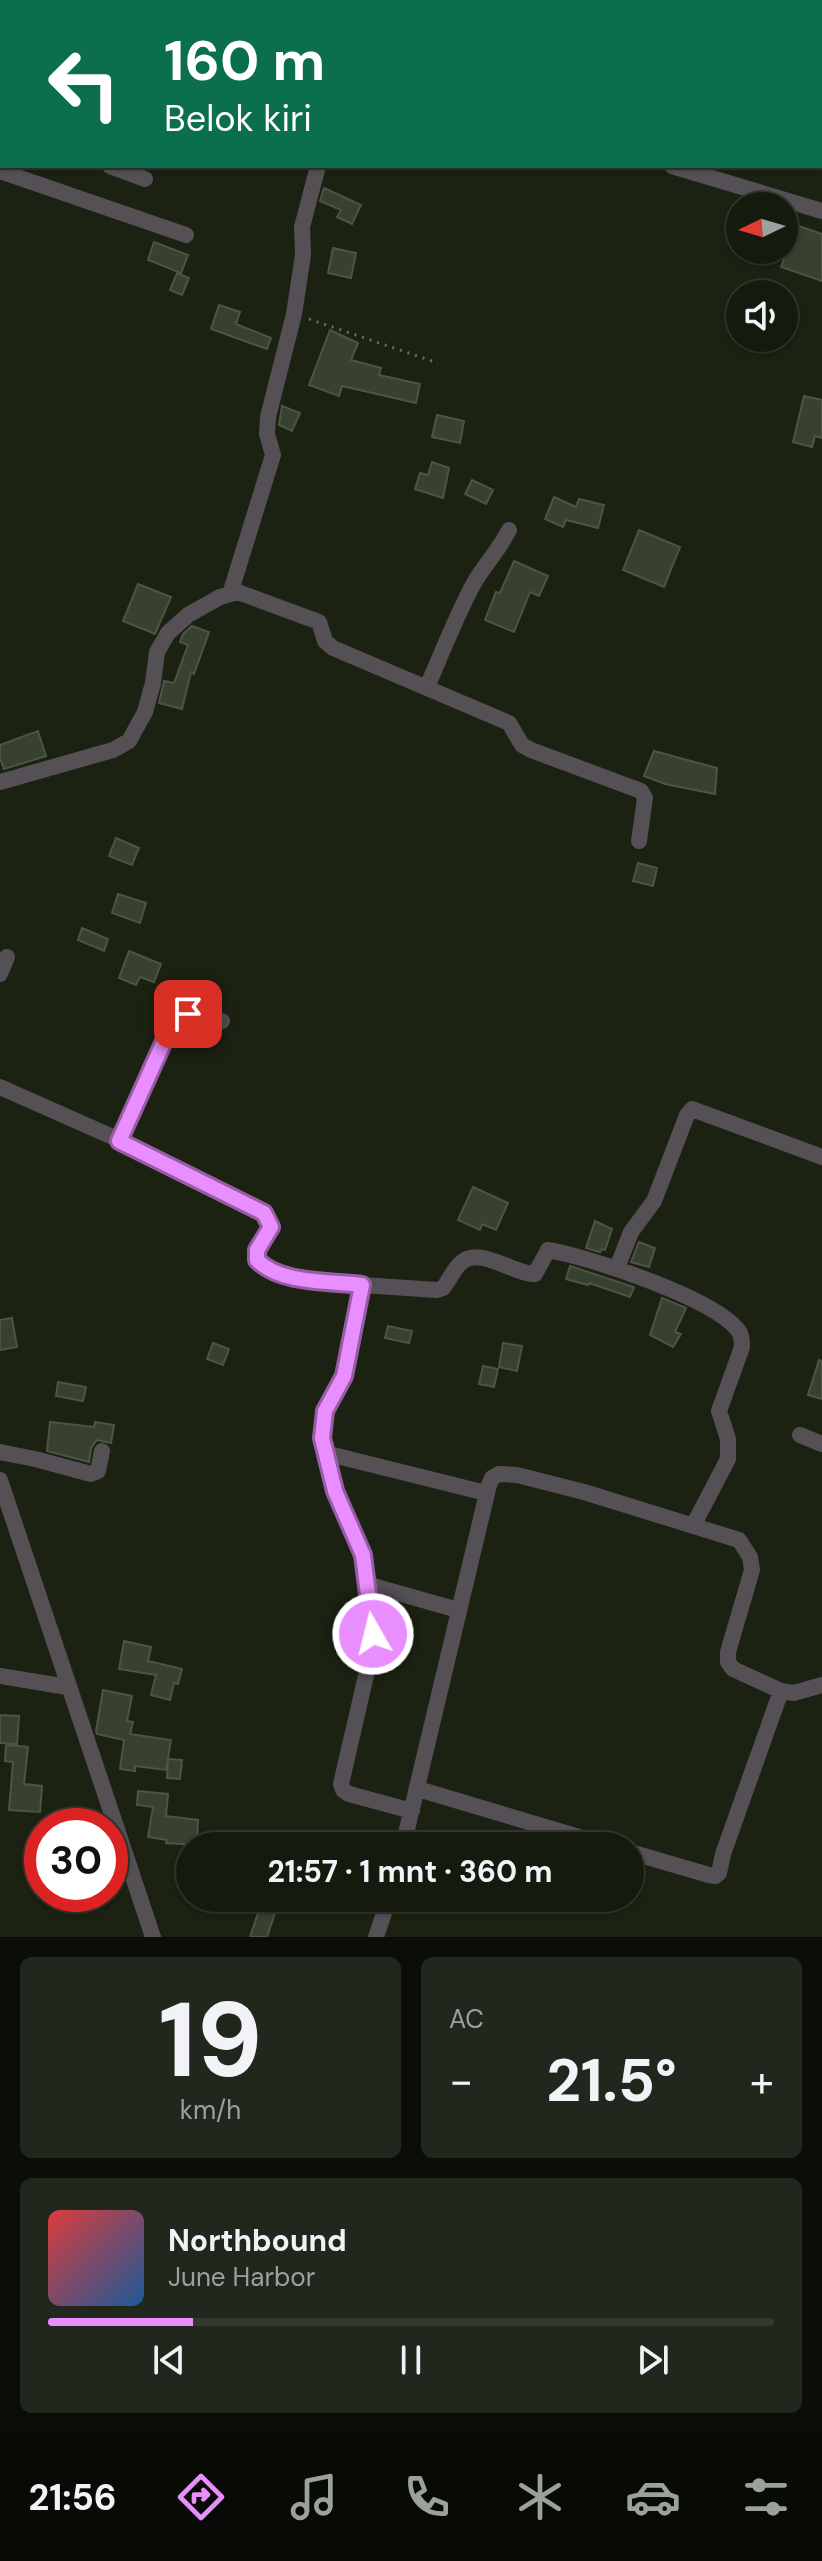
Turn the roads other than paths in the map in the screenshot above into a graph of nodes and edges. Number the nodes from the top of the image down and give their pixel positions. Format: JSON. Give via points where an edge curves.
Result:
{"nodes":[{"id":1,"x":115,"y":168,"type":"edge"},
{"id":2,"x":317,"y":168,"type":"edge"},
{"id":3,"x":679,"y":168,"type":"edge"},
{"id":4,"x":0,"y":171,"type":"edge"},
{"id":5,"x":145,"y":179,"type":"dead end"},
{"id":6,"x":822,"y":211,"type":"edge"},
{"id":7,"x":186,"y":235,"type":"dead end"},
{"id":8,"x":509,"y":530,"type":"dead end"},
{"id":9,"x":230,"y":594,"type":"junction"},
{"id":10,"x":427,"y":687,"type":"junction"},
{"id":11,"x":0,"y":782,"type":"edge"},
{"id":12,"x":639,"y":841,"type":"dead end"},
{"id":13,"x":7,"y":957,"type":"dead end"},
{"id":14,"x":0,"y":974,"type":"edge"},
{"id":15,"x":222,"y":1021,"type":"dead end"},
{"id":16,"x":0,"y":1087,"type":"edge"},
{"id":17,"x":119,"y":1141,"type":"junction"},
{"id":18,"x":822,"y":1157,"type":"edge"},
{"id":19,"x":617,"y":1268,"type":"junction"},
{"id":20,"x":362,"y":1285,"type":"junction"},
{"id":21,"x":800,"y":1435,"type":"dead end"},
{"id":22,"x":822,"y":1444,"type":"edge"},
{"id":23,"x":102,"y":1451,"type":"dead end"},
{"id":24,"x":0,"y":1452,"type":"edge"},
{"id":25,"x":325,"y":1453,"type":"junction"},
{"id":26,"x":0,"y":1480,"type":"edge"},
{"id":27,"x":486,"y":1493,"type":"junction"},
{"id":28,"x":693,"y":1526,"type":"junction"},
{"id":29,"x":366,"y":1584,"type":"junction"},
{"id":30,"x":458,"y":1610,"type":"junction"},
{"id":31,"x":0,"y":1676,"type":"edge"},
{"id":32,"x":822,"y":1685,"type":"edge"},
{"id":33,"x":67,"y":1687,"type":"junction"},
{"id":34,"x":781,"y":1691,"type":"junction"},
{"id":35,"x":418,"y":1789,"type":"junction"},
{"id":36,"x":412,"y":1811,"type":"junction"},
{"id":37,"x":407,"y":1832,"type":"edge"},
{"id":38,"x":562,"y":1832,"type":"edge"},
{"id":39,"x":644,"y":1856,"type":"edge"},
{"id":40,"x":384,"y":1912,"type":"edge"},
{"id":41,"x":153,"y":1937,"type":"edge"},
{"id":42,"x":376,"y":1937,"type":"edge"}],
"edges":[{"from":1,"to":5,"type":"street"},
{"from":2,"to":9,"type":"street","via":[[302,227],[294,314],[268,417],[273,455]]},
{"from":3,"to":6,"type":"street"},
{"from":4,"to":7,"type":"street"},
{"from":8,"to":10,"type":"street","via":[[474,584]]},
{"from":9,"to":10,"type":"street","via":[[253,596],[319,622],[333,648]]},
{"from":9,"to":11,"type":"street","via":[[188,615],[168,633],[157,652],[145,712],[129,741]]},
{"from":10,"to":12,"type":"street","via":[[509,723],[531,750],[641,791],[645,798]]},
{"from":13,"to":14,"type":"street"},
{"from":15,"to":17,"type":"street","via":[[188,1014],[175,1017]]},
{"from":16,"to":17,"type":"street"},
{"from":17,"to":20,"type":"street","via":[[264,1213],[271,1227],[257,1250],[263,1267],[296,1278]]},
{"from":18,"to":19,"type":"street","via":[[692,1109],[654,1201],[631,1232]]},
{"from":19,"to":20,"type":"street","via":[[548,1250],[535,1274],[475,1257],[462,1260],[437,1290]]},
{"from":19,"to":28,"type":"street","via":[[708,1307],[737,1328],[742,1338],[719,1411],[728,1459]]},
{"from":20,"to":25,"type":"street","via":[[344,1376],[325,1411]]},
{"from":21,"to":22,"type":"street"},
{"from":23,"to":24,"type":"street","via":[[98,1471],[91,1474]]},
{"from":25,"to":27,"type":"street"},
{"from":25,"to":29,"type":"street","via":[[363,1555]]},
{"from":26,"to":33,"type":"street"},
{"from":27,"to":28,"type":"street","via":[[492,1478],[506,1473]]},
{"from":27,"to":30,"type":"street"},
{"from":28,"to":34,"type":"street","via":[[739,1540],[745,1548],[752,1570],[728,1662]]},
{"from":29,"to":30,"type":"street"},
{"from":29,"to":36,"type":"street","via":[[374,1647],[341,1784],[349,1794]]},
{"from":30,"to":35,"type":"street"},
{"from":31,"to":33,"type":"street"},
{"from":32,"to":34,"type":"street"},
{"from":33,"to":41,"type":"street"},
{"from":34,"to":39,"type":"street","via":[[719,1873],[709,1875]]},
{"from":35,"to":36,"type":"street"},
{"from":35,"to":38,"type":"street"},
{"from":36,"to":37,"type":"street"},
{"from":40,"to":42,"type":"street"}]}
